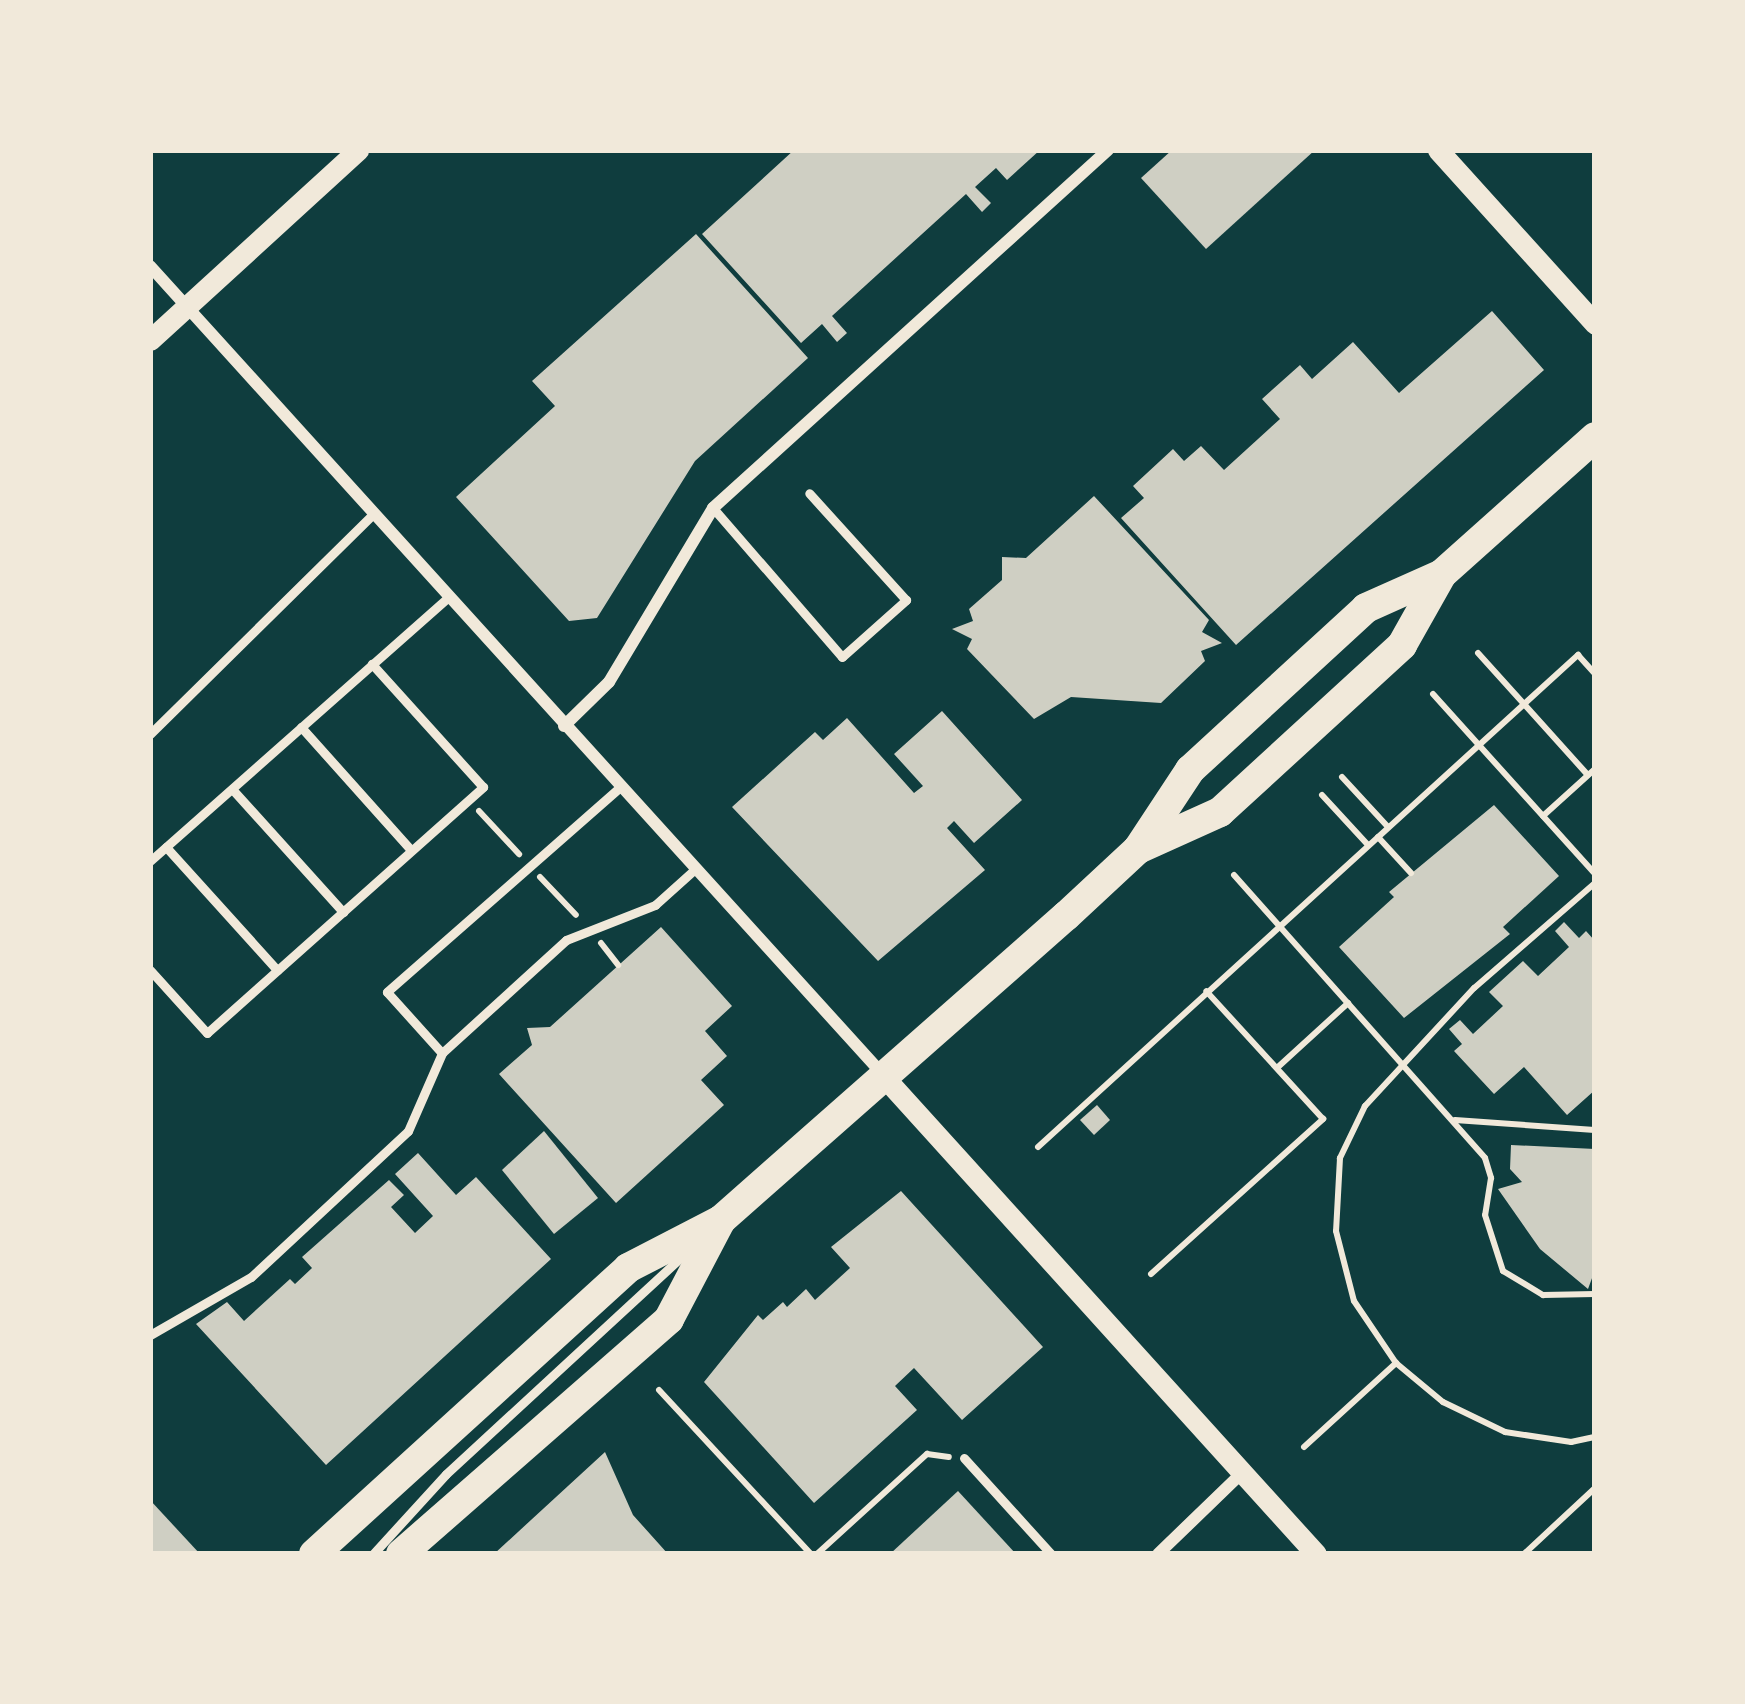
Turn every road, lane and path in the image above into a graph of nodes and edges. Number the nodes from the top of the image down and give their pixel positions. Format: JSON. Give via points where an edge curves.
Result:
{"nodes":[{"id":1,"x":358,"y":150,"type":"edge"},
{"id":2,"x":1108,"y":150,"type":"edge"},
{"id":3,"x":1438,"y":150,"type":"edge"},
{"id":4,"x":150,"y":266,"type":"edge"},
{"id":5,"x":187,"y":307,"type":"junction"},
{"id":6,"x":1595,"y":324,"type":"edge"},
{"id":7,"x":150,"y":340,"type":"edge"},
{"id":8,"x":1595,"y":437,"type":"edge"},
{"id":9,"x":809,"y":493,"type":"dead end"},
{"id":10,"x":713,"y":508,"type":"junction"},
{"id":11,"x":373,"y":514,"type":"junction"},
{"id":12,"x":1442,"y":574,"type":"junction"},
{"id":13,"x":448,"y":597,"type":"junction"},
{"id":14,"x":1478,"y":653,"type":"dead end"},
{"id":15,"x":372,"y":664,"type":"junction"},
{"id":16,"x":1595,"y":674,"type":"edge"},
{"id":17,"x":1433,"y":694,"type":"dead end"},
{"id":18,"x":1525,"y":704,"type":"junction"},
{"id":19,"x":564,"y":726,"type":"junction"},
{"id":20,"x":301,"y":727,"type":"junction"},
{"id":21,"x":150,"y":734,"type":"edge"},
{"id":22,"x":1479,"y":745,"type":"junction"},
{"id":23,"x":1592,"y":772,"type":"edge"},
{"id":24,"x":1342,"y":777,"type":"dead end"},
{"id":25,"x":620,"y":788,"type":"junction"},
{"id":26,"x":232,"y":789,"type":"junction"},
{"id":27,"x":1322,"y":795,"type":"dead end"},
{"id":28,"x":1543,"y":816,"type":"junction"},
{"id":29,"x":486,"y":818,"type":"dead end"},
{"id":30,"x":1388,"y":827,"type":"junction"},
{"id":31,"x":1378,"y":837,"type":"junction"},
{"id":32,"x":1368,"y":845,"type":"junction"},
{"id":33,"x":166,"y":847,"type":"junction"},
{"id":34,"x":1138,"y":849,"type":"junction"},
{"id":35,"x":411,"y":850,"type":"junction"},
{"id":36,"x":150,"y":861,"type":"edge"},
{"id":37,"x":530,"y":866,"type":"junction"},
{"id":38,"x":694,"y":870,"type":"junction"},
{"id":39,"x":1411,"y":873,"type":"dead end"},
{"id":40,"x":1234,"y":875,"type":"dead end"},
{"id":41,"x":1595,"y":879,"type":"edge"},
{"id":42,"x":343,"y":912,"type":"junction"},
{"id":43,"x":1279,"y":925,"type":"junction"},
{"id":44,"x":590,"y":930,"type":"junction"},
{"id":45,"x":618,"y":965,"type":"dead end"},
{"id":46,"x":150,"y":970,"type":"edge"},
{"id":47,"x":277,"y":970,"type":"junction"},
{"id":48,"x":1206,"y":991,"type":"junction"},
{"id":49,"x":1348,"y":1003,"type":"junction"},
{"id":50,"x":442,"y":1053,"type":"junction"},
{"id":51,"x":1402,"y":1062,"type":"junction"},
{"id":52,"x":1278,"y":1067,"type":"junction"},
{"id":53,"x":886,"y":1078,"type":"junction"},
{"id":54,"x":1453,"y":1120,"type":"junction"},
{"id":55,"x":1595,"y":1130,"type":"edge"},
{"id":56,"x":1038,"y":1147,"type":"dead end"},
{"id":57,"x":721,"y":1220,"type":"junction"},
{"id":58,"x":1151,"y":1274,"type":"dead end"},
{"id":59,"x":1595,"y":1294,"type":"edge"},
{"id":60,"x":150,"y":1335,"type":"edge"},
{"id":61,"x":1396,"y":1363,"type":"junction"},
{"id":62,"x":659,"y":1390,"type":"dead end"},
{"id":63,"x":1595,"y":1437,"type":"edge"},
{"id":64,"x":1304,"y":1447,"type":"dead end"},
{"id":65,"x":964,"y":1458,"type":"joint"},
{"id":66,"x":1243,"y":1472,"type":"junction"},
{"id":67,"x":1595,"y":1488,"type":"edge"},
{"id":68,"x":314,"y":1554,"type":"edge"},
{"id":69,"x":374,"y":1554,"type":"edge"},
{"id":70,"x":401,"y":1554,"type":"edge"},
{"id":71,"x":814,"y":1554,"type":"edge"},
{"id":72,"x":1051,"y":1554,"type":"edge"},
{"id":73,"x":1158,"y":1554,"type":"edge"},
{"id":74,"x":1316,"y":1554,"type":"edge"},
{"id":75,"x":1524,"y":1554,"type":"edge"}],
"edges":[{"from":1,"to":5,"type":"street"},
{"from":2,"to":10,"type":"street"},
{"from":3,"to":6,"type":"street"},
{"from":4,"to":5,"type":"street"},
{"from":5,"to":7,"type":"street"},
{"from":5,"to":11,"type":"street"},
{"from":8,"to":12,"type":"main road"},
{"from":9,"to":10,"type":"lane","via":[[906,600],[842,656]]},
{"from":10,"to":19,"type":"street","via":[[608,682]]},
{"from":11,"to":13,"type":"street"},
{"from":11,"to":21,"type":"lane"},
{"from":12,"to":34,"type":"main road","via":[[1366,608],[1190,770]]},
{"from":12,"to":34,"type":"main road","via":[[1402,645],[1220,812]]},
{"from":13,"to":15,"type":"lane"},
{"from":13,"to":19,"type":"street"},
{"from":14,"to":18,"type":"path"},
{"from":15,"to":20,"type":"lane"},
{"from":15,"to":35,"type":"lane","via":[[483,787]]},
{"from":16,"to":18,"type":"path","via":[[1579,655]]},
{"from":17,"to":22,"type":"path"},
{"from":18,"to":22,"type":"path"},
{"from":18,"to":23,"type":"path"},
{"from":19,"to":25,"type":"street"},
{"from":20,"to":26,"type":"lane"},
{"from":20,"to":35,"type":"lane"},
{"from":22,"to":28,"type":"path"},
{"from":22,"to":30,"type":"path"},
{"from":23,"to":28,"type":"path"},
{"from":24,"to":30,"type":"path"},
{"from":25,"to":37,"type":"lane"},
{"from":25,"to":38,"type":"street"},
{"from":26,"to":33,"type":"lane"},
{"from":26,"to":42,"type":"lane"},
{"from":27,"to":32,"type":"path"},
{"from":28,"to":41,"type":"path"},
{"from":29,"to":37,"type":"path"},
{"from":30,"to":31,"type":"path"},
{"from":31,"to":32,"type":"path"},
{"from":31,"to":39,"type":"path"},
{"from":32,"to":43,"type":"path"},
{"from":33,"to":36,"type":"lane"},
{"from":33,"to":47,"type":"lane"},
{"from":34,"to":53,"type":"main road"},
{"from":35,"to":42,"type":"lane"},
{"from":37,"to":44,"type":"path"},
{"from":37,"to":50,"type":"lane","via":[[388,992]]},
{"from":38,"to":44,"type":"lane","via":[[655,905]]},
{"from":38,"to":53,"type":"street"},
{"from":40,"to":43,"type":"path"},
{"from":41,"to":51,"type":"path"},
{"from":42,"to":47,"type":"lane"},
{"from":43,"to":48,"type":"path"},
{"from":43,"to":49,"type":"path"},
{"from":44,"to":45,"type":"path"},
{"from":44,"to":50,"type":"lane","via":[[566,940]]},
{"from":46,"to":47,"type":"lane","via":[[207,1033]]},
{"from":48,"to":52,"type":"path"},
{"from":48,"to":56,"type":"path"},
{"from":49,"to":51,"type":"path"},
{"from":49,"to":52,"type":"path"},
{"from":50,"to":60,"type":"lane","via":[[408,1131],[250,1277]]},
{"from":51,"to":54,"type":"path"},
{"from":51,"to":61,"type":"path","via":[[1365,1106],[1340,1158],[1336,1231],[1354,1301]]},
{"from":52,"to":58,"type":"path","via":[[1323,1119]]},
{"from":53,"to":57,"type":"main road"},
{"from":53,"to":66,"type":"street"},
{"from":54,"to":55,"type":"path"},
{"from":54,"to":59,"type":"path","via":[[1485,1158],[1485,1215],[1503,1271],[1543,1295]]},
{"from":57,"to":68,"type":"main road","via":[[628,1268]]},
{"from":57,"to":69,"type":"lane","via":[[446,1474]]},
{"from":57,"to":70,"type":"main road","via":[[669,1319]]},
{"from":61,"to":63,"type":"path","via":[[1443,1402],[1505,1432],[1571,1442]]},
{"from":61,"to":64,"type":"path"},
{"from":62,"to":71,"type":"path"},
{"from":65,"to":71,"type":"path","via":[[928,1454]]},
{"from":65,"to":72,"type":"lane"},
{"from":66,"to":73,"type":"street"},
{"from":66,"to":74,"type":"street"},
{"from":67,"to":75,"type":"path"}]}
